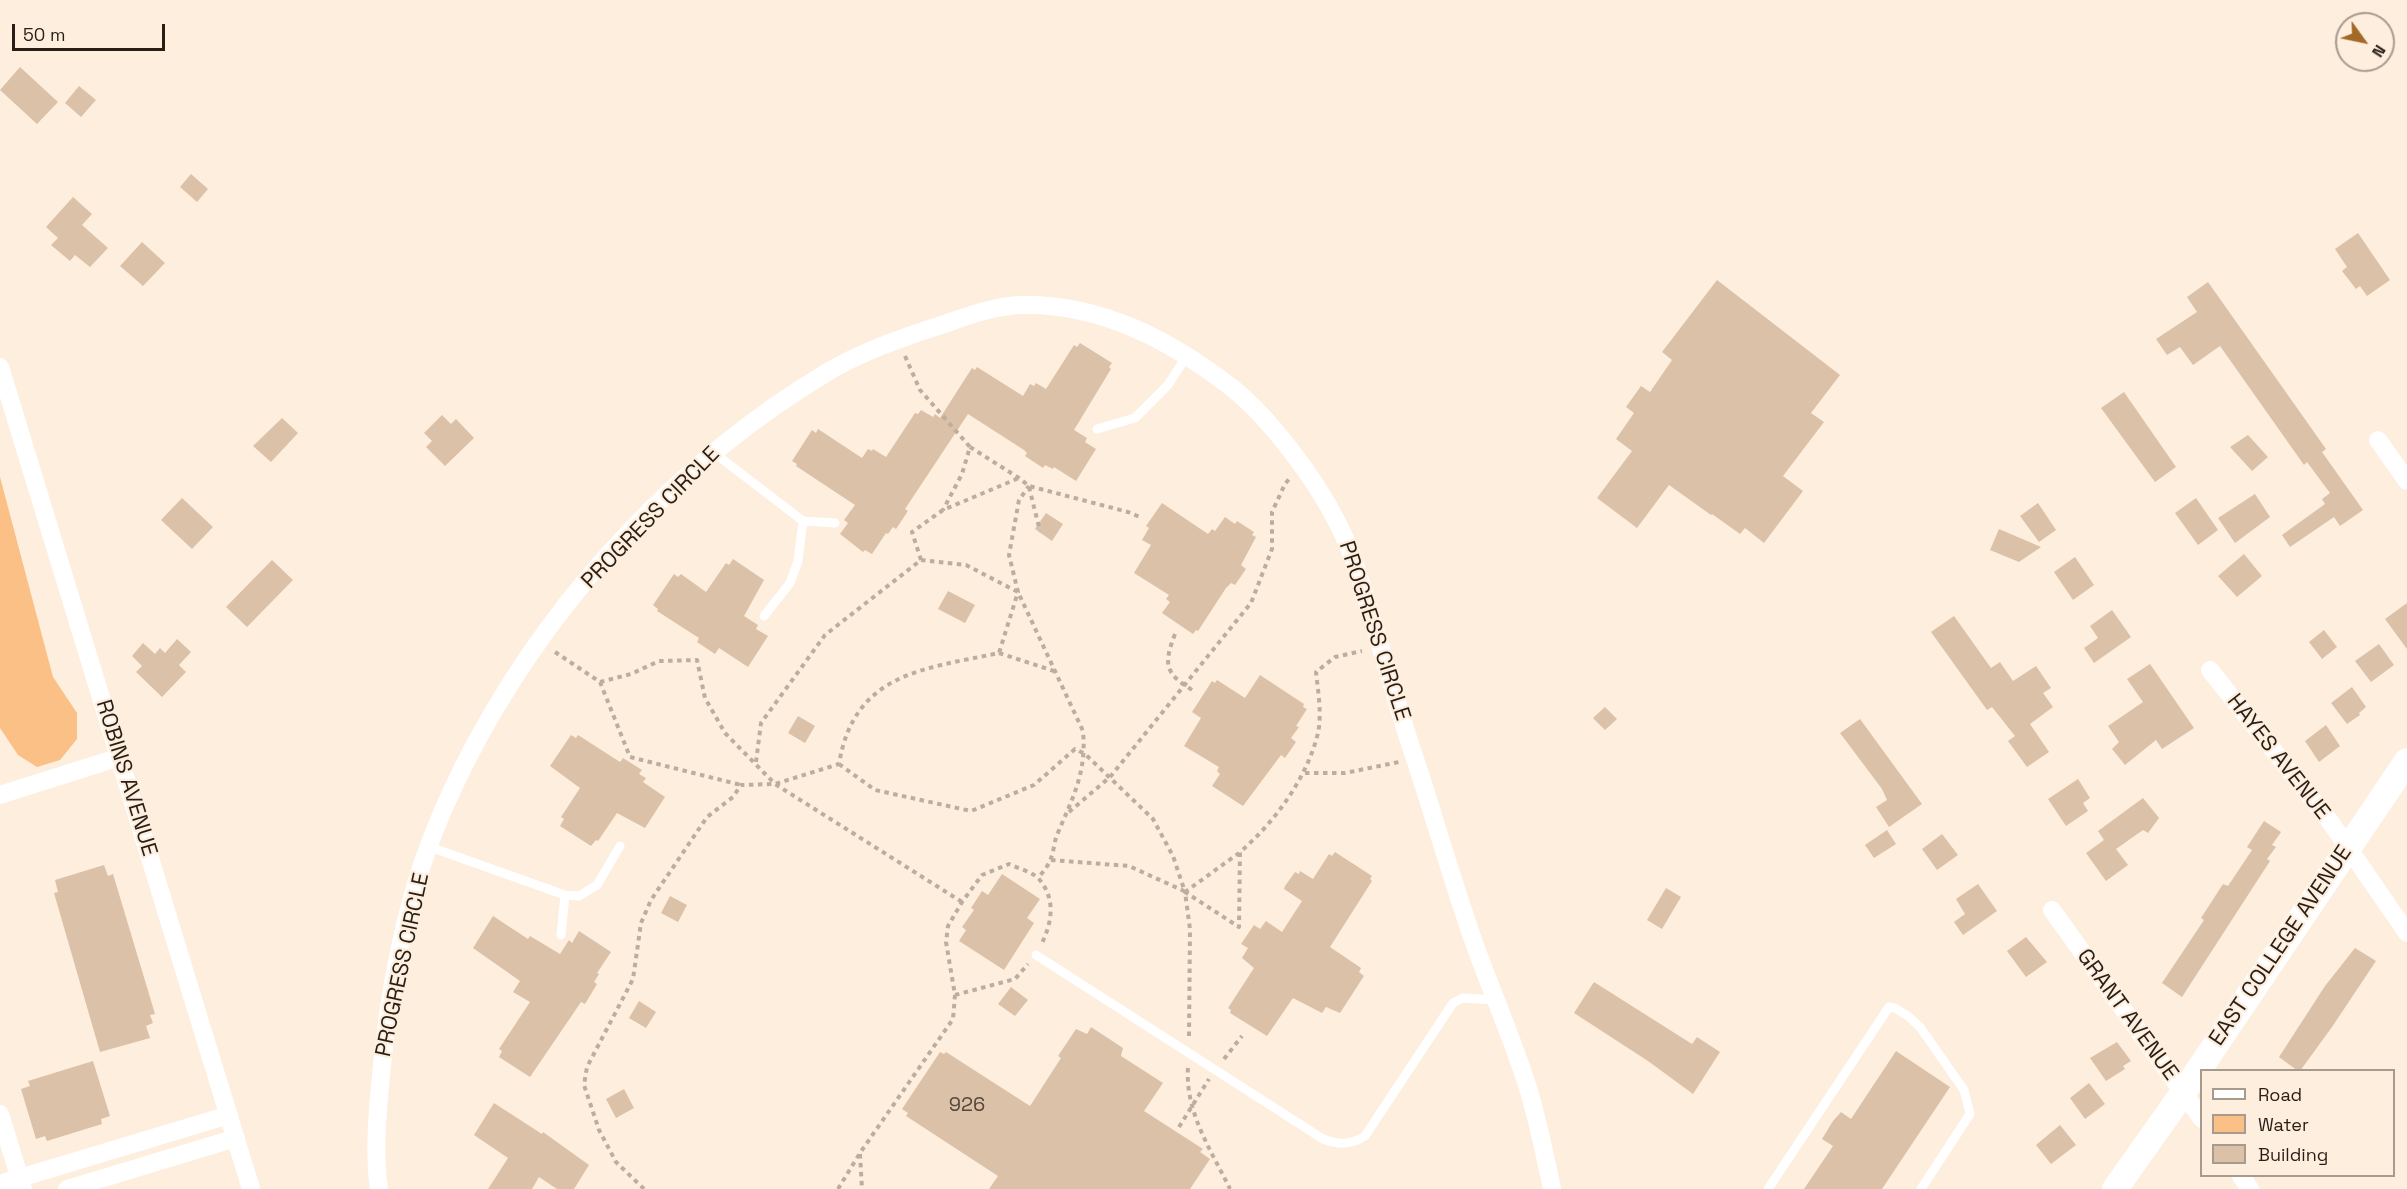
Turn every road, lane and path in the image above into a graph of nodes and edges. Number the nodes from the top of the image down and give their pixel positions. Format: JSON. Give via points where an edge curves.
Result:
{"nodes":[{"id":1,"x":898,"y":339,"type":"junction"},
{"id":2,"x":1186,"y":357,"type":"junction"},
{"id":3,"x":0,"y":367,"type":"edge"},
{"id":4,"x":1097,"y":429,"type":"dead end"},
{"id":5,"x":2378,"y":440,"type":"dead end"},
{"id":6,"x":970,"y":447,"type":"junction"},
{"id":7,"x":713,"y":452,"type":"junction"},
{"id":8,"x":1301,"y":466,"type":"junction"},
{"id":9,"x":1020,"y":478,"type":"junction"},
{"id":10,"x":2407,"y":481,"type":"edge"},
{"id":11,"x":1029,"y":486,"type":"junction"},
{"id":12,"x":943,"y":510,"type":"junction"},
{"id":13,"x":1142,"y":518,"type":"dead end"},
{"id":14,"x":803,"y":522,"type":"junction"},
{"id":15,"x":835,"y":524,"type":"dead end"},
{"id":16,"x":1040,"y":531,"type":"dead end"},
{"id":17,"x":921,"y":560,"type":"junction"},
{"id":18,"x":1018,"y":592,"type":"junction"},
{"id":19,"x":764,"y":616,"type":"dead end"},
{"id":20,"x":1175,"y":634,"type":"dead end"},
{"id":21,"x":539,"y":641,"type":"junction"},
{"id":22,"x":1381,"y":647,"type":"junction"},
{"id":23,"x":999,"y":654,"type":"junction"},
{"id":24,"x":2210,"y":670,"type":"dead end"},
{"id":25,"x":1055,"y":672,"type":"junction"},
{"id":26,"x":600,"y":682,"type":"junction"},
{"id":27,"x":1184,"y":686,"type":"junction"},
{"id":28,"x":1194,"y":691,"type":"dead end"},
{"id":29,"x":1085,"y":754,"type":"junction"},
{"id":30,"x":120,"y":757,"type":"junction"},
{"id":31,"x":1414,"y":759,"type":"junction"},
{"id":32,"x":2407,"y":761,"type":"edge"},
{"id":33,"x":756,"y":763,"type":"junction"},
{"id":34,"x":839,"y":764,"type":"junction"},
{"id":35,"x":1305,"y":773,"type":"junction"},
{"id":36,"x":1110,"y":777,"type":"junction"},
{"id":37,"x":775,"y":784,"type":"junction"},
{"id":38,"x":741,"y":785,"type":"junction"},
{"id":39,"x":0,"y":795,"type":"edge"},
{"id":40,"x":1069,"y":812,"type":"junction"},
{"id":41,"x":620,"y":846,"type":"dead end"},
{"id":42,"x":430,"y":847,"type":"junction"},
{"id":43,"x":2347,"y":847,"type":"junction"},
{"id":44,"x":1240,"y":852,"type":"junction"},
{"id":45,"x":1051,"y":860,"type":"junction"},
{"id":46,"x":1038,"y":878,"type":"junction"},
{"id":47,"x":1185,"y":891,"type":"junction"},
{"id":48,"x":565,"y":895,"type":"junction"},
{"id":49,"x":962,"y":902,"type":"junction"},
{"id":50,"x":2052,"y":910,"type":"dead end"},
{"id":51,"x":2407,"y":933,"type":"edge"},
{"id":52,"x":561,"y":935,"type":"dead end"},
{"id":53,"x":1036,"y":955,"type":"junction"},
{"id":54,"x":955,"y":995,"type":"junction"},
{"id":55,"x":1496,"y":1000,"type":"junction"},
{"id":56,"x":1189,"y":1052,"type":"junction"},
{"id":57,"x":2183,"y":1093,"type":"junction"},
{"id":58,"x":0,"y":1114,"type":"edge"},
{"id":59,"x":229,"y":1116,"type":"junction"},
{"id":60,"x":2200,"y":1116,"type":"edge"},
{"id":61,"x":236,"y":1138,"type":"junction"},
{"id":62,"x":860,"y":1153,"type":"junction"},
{"id":63,"x":0,"y":1184,"type":"edge"},
{"id":64,"x":22,"y":1184,"type":"edge"},
{"id":65,"x":67,"y":1189,"type":"edge"},
{"id":66,"x":251,"y":1189,"type":"edge"},
{"id":67,"x":379,"y":1189,"type":"edge"},
{"id":68,"x":644,"y":1189,"type":"edge"},
{"id":69,"x":838,"y":1189,"type":"edge"},
{"id":70,"x":862,"y":1189,"type":"edge"},
{"id":71,"x":1230,"y":1189,"type":"edge"},
{"id":72,"x":1552,"y":1189,"type":"edge"},
{"id":73,"x":1768,"y":1189,"type":"edge"},
{"id":74,"x":1921,"y":1189,"type":"edge"},
{"id":75,"x":2115,"y":1189,"type":"edge"}],
"edges":[{"from":1,"to":2,"type":"street","name":"PROGRESS CIRCLE","via":[[1018,305],[1110,318],[1150,333]]},
{"from":1,"to":6,"type":"path","via":[[920,390]]},
{"from":1,"to":7,"type":"street","name":"PROGRESS CIRCLE","via":[[830,371]]},
{"from":2,"to":4,"type":"lane","via":[[1168,385],[1135,418]]},
{"from":2,"to":8,"type":"street","name":"PROGRESS CIRCLE","via":[[1233,388],[1258,412]]},
{"from":3,"to":30,"type":"street","name":"ROBINS AVENUE"},
{"from":5,"to":10,"type":"street"},
{"from":6,"to":9,"type":"path"},
{"from":6,"to":12,"type":"path","via":[[962,474]]},
{"from":7,"to":14,"type":"lane"},
{"from":7,"to":21,"type":"street","name":"PROGRESS CIRCLE","via":[[600,565]]},
{"from":8,"to":22,"type":"street","name":"PROGRESS CIRCLE","via":[[1338,523],[1356,564]]},
{"from":8,"to":27,"type":"path","via":[[1285,484],[1272,512],[1272,549],[1251,603]]},
{"from":9,"to":11,"type":"path"},
{"from":9,"to":12,"type":"path"},
{"from":11,"to":13,"type":"path"},
{"from":11,"to":16,"type":"path"},
{"from":11,"to":18,"type":"path","via":[[1019,500],[1009,555]]},
{"from":12,"to":17,"type":"path","via":[[912,532]]},
{"from":14,"to":15,"type":"lane"},
{"from":14,"to":19,"type":"lane","via":[[798,561],[790,583]]},
{"from":17,"to":18,"type":"path","via":[[966,565]]},
{"from":17,"to":33,"type":"path","via":[[825,635],[761,723]]},
{"from":18,"to":23,"type":"path"},
{"from":18,"to":25,"type":"path"},
{"from":20,"to":27,"type":"path","via":[[1167,655],[1171,674]]},
{"from":21,"to":26,"type":"path"},
{"from":21,"to":42,"type":"street","name":"PROGRESS CIRCLE","via":[[479,738]]},
{"from":22,"to":31,"type":"street","name":"PROGRESS CIRCLE"},
{"from":22,"to":35,"type":"path","via":[[1335,657],[1316,672],[1319,731]]},
{"from":23,"to":25,"type":"path"},
{"from":23,"to":34,"type":"path","via":[[923,669],[880,688],[864,704],[843,739]]},
{"from":24,"to":43,"type":"street","name":"HAYES AVENUE"},
{"from":25,"to":29,"type":"path","via":[[1083,732]]},
{"from":26,"to":33,"type":"path","via":[[659,662],[697,660],[705,698],[725,733]]},
{"from":26,"to":38,"type":"path","via":[[630,757]]},
{"from":27,"to":28,"type":"path"},
{"from":27,"to":36,"type":"path"},
{"from":29,"to":34,"type":"path","via":[[1075,749],[1034,784],[971,811],[875,790]]},
{"from":29,"to":36,"type":"path"},
{"from":29,"to":40,"type":"path"},
{"from":30,"to":39,"type":"street"},
{"from":30,"to":59,"type":"street","name":"ROBINS AVENUE"},
{"from":31,"to":35,"type":"path","via":[[1345,773]]},
{"from":31,"to":55,"type":"street","name":"PROGRESS CIRCLE"},
{"from":32,"to":43,"type":"main road","name":"EAST COLLEGE AVENUE"},
{"from":33,"to":37,"type":"path"},
{"from":34,"to":37,"type":"path"},
{"from":35,"to":44,"type":"path","via":[[1259,836]]},
{"from":36,"to":40,"type":"path"},
{"from":36,"to":47,"type":"path","via":[[1153,819],[1173,856]]},
{"from":37,"to":38,"type":"path"},
{"from":37,"to":49,"type":"path"},
{"from":38,"to":68,"type":"path","via":[[733,797],[707,816],[651,900],[640,923],[633,979],[587,1067],[584,1085],[599,1130],[616,1162]]},
{"from":40,"to":45,"type":"path","via":[[1056,837]]},
{"from":41,"to":48,"type":"lane","via":[[597,885],[579,896]]},
{"from":42,"to":48,"type":"lane"},
{"from":42,"to":67,"type":"street","name":"PROGRESS CIRCLE","via":[[403,940],[385,1033],[378,1112]]},
{"from":43,"to":51,"type":"street","name":"HAYES AVENUE"},
{"from":43,"to":57,"type":"main road","name":"EAST COLLEGE AVENUE"},
{"from":44,"to":47,"type":"path"},
{"from":44,"to":47,"type":"path","via":[[1239,927]]},
{"from":45,"to":46,"type":"path"},
{"from":45,"to":47,"type":"path","via":[[1129,866]]},
{"from":46,"to":49,"type":"path","via":[[1009,864],[982,875]]},
{"from":46,"to":53,"type":"path","via":[[1051,900],[1050,925]]},
{"from":47,"to":56,"type":"path","via":[[1190,929]]},
{"from":48,"to":52,"type":"lane"},
{"from":49,"to":54,"type":"path","via":[[948,926],[946,942]]},
{"from":50,"to":57,"type":"street","name":"GRANT AVENUE"},
{"from":53,"to":54,"type":"path","via":[[1015,979]]},
{"from":53,"to":56,"type":"lane"},
{"from":54,"to":62,"type":"path","via":[[952,1019]]},
{"from":55,"to":56,"type":"lane","via":[[1463,999],[1453,1003],[1374,1125],[1354,1143],[1335,1144],[1323,1139]]},
{"from":55,"to":72,"type":"street","name":"PROGRESS CIRCLE","via":[[1528,1087]]},
{"from":56,"to":71,"type":"path","via":[[1186,1084],[1190,1107]]},
{"from":57,"to":60,"type":"street","name":"GRANT AVENUE"},
{"from":57,"to":75,"type":"main road","name":"EAST COLLEGE AVENUE"},
{"from":58,"to":64,"type":"street"},
{"from":59,"to":61,"type":"street","name":"ROBINS AVENUE"},
{"from":59,"to":64,"type":"street"},
{"from":61,"to":65,"type":"street"},
{"from":61,"to":66,"type":"street","name":"ROBINS AVENUE"},
{"from":62,"to":69,"type":"path"},
{"from":62,"to":70,"type":"path"},
{"from":63,"to":64,"type":"street"},
{"from":73,"to":74,"type":"lane","via":[[1889,1007],[1920,1027],[1964,1090],[1970,1114]]}]}
